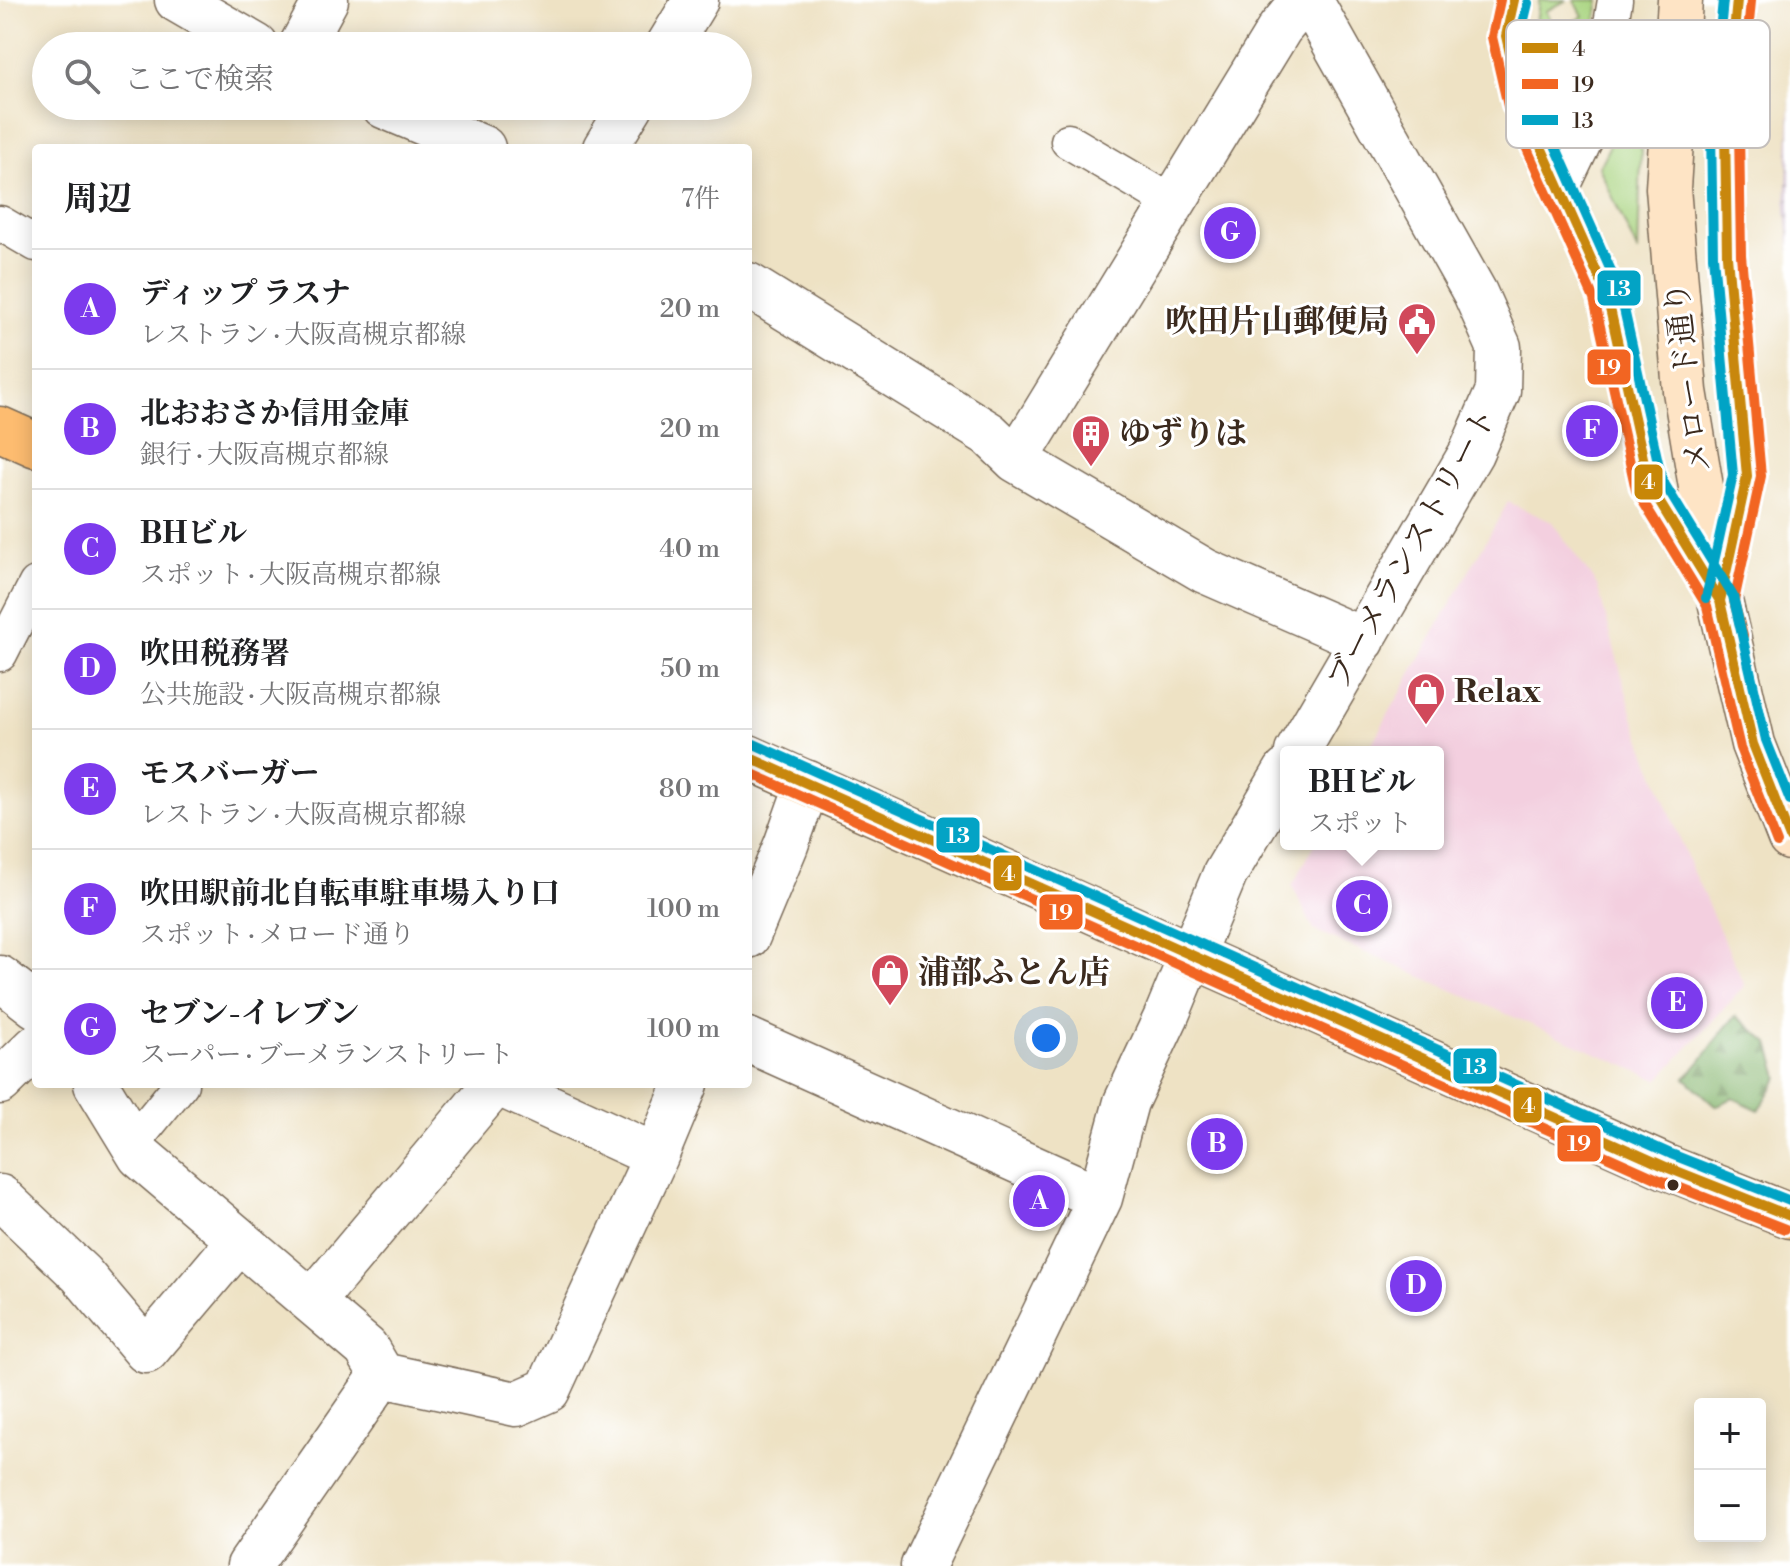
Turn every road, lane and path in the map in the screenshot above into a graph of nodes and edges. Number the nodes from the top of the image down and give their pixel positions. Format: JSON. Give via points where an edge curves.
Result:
{"nodes":[{"id":1,"x":177,"y":0,"type":"edge"},
{"id":2,"x":326,"y":0,"type":"edge"},
{"id":3,"x":696,"y":0,"type":"edge"},
{"id":4,"x":1304,"y":0,"type":"edge"},
{"id":5,"x":1310,"y":0,"type":"edge"},
{"id":6,"x":1514,"y":0,"type":"edge"},
{"id":7,"x":1615,"y":0,"type":"edge"},
{"id":8,"x":1680,"y":0,"type":"edge"},
{"id":9,"x":1737,"y":0,"type":"edge"},
{"id":10,"x":1510,"y":20,"type":"edge"},
{"id":11,"x":1612,"y":20,"type":"edge"},
{"id":12,"x":1679,"y":20,"type":"edge"},
{"id":13,"x":1735,"y":20,"type":"edge"},
{"id":14,"x":232,"y":32,"type":"edge"},
{"id":15,"x":309,"y":32,"type":"edge"},
{"id":16,"x":677,"y":32,"type":"edge"},
{"id":17,"x":417,"y":120,"type":"edge"},
{"id":18,"x":622,"y":120,"type":"edge"},
{"id":19,"x":1068,"y":141,"type":"dead end"},
{"id":20,"x":474,"y":144,"type":"edge"},
{"id":21,"x":607,"y":144,"type":"edge"},
{"id":22,"x":1542,"y":148,"type":"edge"},
{"id":23,"x":1582,"y":148,"type":"edge"},
{"id":24,"x":1671,"y":148,"type":"edge"},
{"id":25,"x":1725,"y":148,"type":"edge"},
{"id":26,"x":1561,"y":191,"type":"junction"},
{"id":27,"x":1175,"y":204,"type":"junction"},
{"id":28,"x":0,"y":223,"type":"edge"},
{"id":29,"x":32,"y":242,"type":"edge"},
{"id":30,"x":752,"y":287,"type":"edge"},
{"id":31,"x":0,"y":429,"type":"edge"},
{"id":32,"x":32,"y":443,"type":"edge"},
{"id":33,"x":1016,"y":460,"type":"junction"},
{"id":34,"x":32,"y":592,"type":"edge"},
{"id":35,"x":1720,"y":601,"type":"junction"},
{"id":36,"x":1363,"y":640,"type":"junction"},
{"id":37,"x":0,"y":654,"type":"edge"},
{"id":38,"x":1301,"y":746,"type":"edge"},
{"id":39,"x":752,"y":759,"type":"edge"},
{"id":40,"x":1280,"y":781,"type":"edge"},
{"id":41,"x":808,"y":783,"type":"junction"},
{"id":42,"x":1790,"y":838,"type":"edge"},
{"id":43,"x":752,"y":926,"type":"edge"},
{"id":44,"x":1191,"y":954,"type":"junction"},
{"id":45,"x":0,"y":978,"type":"edge"},
{"id":46,"x":32,"y":1003,"type":"edge"},
{"id":47,"x":752,"y":1042,"type":"edge"},
{"id":48,"x":32,"y":1051,"type":"edge"},
{"id":49,"x":0,"y":1082,"type":"edge"},
{"id":50,"x":98,"y":1088,"type":"edge"},
{"id":51,"x":178,"y":1088,"type":"edge"},
{"id":52,"x":494,"y":1088,"type":"edge"},
{"id":53,"x":506,"y":1088,"type":"edge"},
{"id":54,"x":684,"y":1088,"type":"edge"},
{"id":55,"x":132,"y":1144,"type":"junction"},
{"id":56,"x":656,"y":1156,"type":"junction"},
{"id":57,"x":0,"y":1197,"type":"edge"},
{"id":58,"x":1100,"y":1198,"type":"junction"},
{"id":59,"x":1790,"y":1216,"type":"edge"},
{"id":60,"x":239,"y":1241,"type":"junction"},
{"id":61,"x":313,"y":1301,"type":"junction"},
{"id":62,"x":382,"y":1375,"type":"junction"},
{"id":63,"x":249,"y":1566,"type":"edge"},
{"id":64,"x":923,"y":1566,"type":"edge"}],
"edges":[{"from":1,"to":14,"type":"street"},
{"from":2,"to":15,"type":"street"},
{"from":3,"to":16,"type":"street"},
{"from":4,"to":27,"type":"street","via":[[1280,28]]},
{"from":5,"to":36,"type":"street","name":"ブーメランストリート","via":[[1475,293],[1499,347],[1498,391],[1471,453]]},
{"from":6,"to":10,"type":"lane"},
{"from":7,"to":11,"type":"lane"},
{"from":8,"to":12,"type":"street","name":"メロード通り"},
{"from":9,"to":13,"type":"lane"},
{"from":17,"to":20,"type":"street"},
{"from":18,"to":21,"type":"street"},
{"from":19,"to":27,"type":"lane"},
{"from":22,"to":26,"type":"lane"},
{"from":23,"to":26,"type":"lane"},
{"from":24,"to":35,"type":"street","name":"メロード通り","via":[[1668,188],[1685,391]]},
{"from":25,"to":35,"type":"lane","via":[[1727,256],[1747,476]]},
{"from":26,"to":35,"type":"lane","via":[[1607,295],[1649,485]]},
{"from":27,"to":33,"type":"street"},
{"from":28,"to":29,"type":"lane"},
{"from":30,"to":33,"type":"street","via":[[989,434]]},
{"from":31,"to":32,"type":"main road"},
{"from":33,"to":36,"type":"street","via":[[1205,571]]},
{"from":34,"to":37,"type":"lane"},
{"from":35,"to":42,"type":"street","name":"メロード通り","via":[[1753,744]]},
{"from":36,"to":38,"type":"street","name":"ブーメランストリート"},
{"from":39,"to":41,"type":"main road"},
{"from":40,"to":44,"type":"street","via":[[1225,874]]},
{"from":41,"to":43,"type":"street"},
{"from":41,"to":44,"type":"main road"},
{"from":44,"to":58,"type":"street","via":[[1126,1102]]},
{"from":44,"to":59,"type":"main road","via":[[1666,1167]]},
{"from":45,"to":46,"type":"street"},
{"from":47,"to":58,"type":"street"},
{"from":48,"to":49,"type":"street"},
{"from":50,"to":55,"type":"street"},
{"from":51,"to":55,"type":"lane"},
{"from":52,"to":61,"type":"street"},
{"from":53,"to":56,"type":"street"},
{"from":54,"to":56,"type":"street"},
{"from":55,"to":60,"type":"street"},
{"from":56,"to":62,"type":"street","via":[[548,1390],[516,1404]]},
{"from":57,"to":60,"type":"street","via":[[81,1274],[146,1351]]},
{"from":58,"to":64,"type":"street"},
{"from":60,"to":61,"type":"street"},
{"from":61,"to":62,"type":"street","via":[[366,1348]]},
{"from":62,"to":63,"type":"street"}]}
